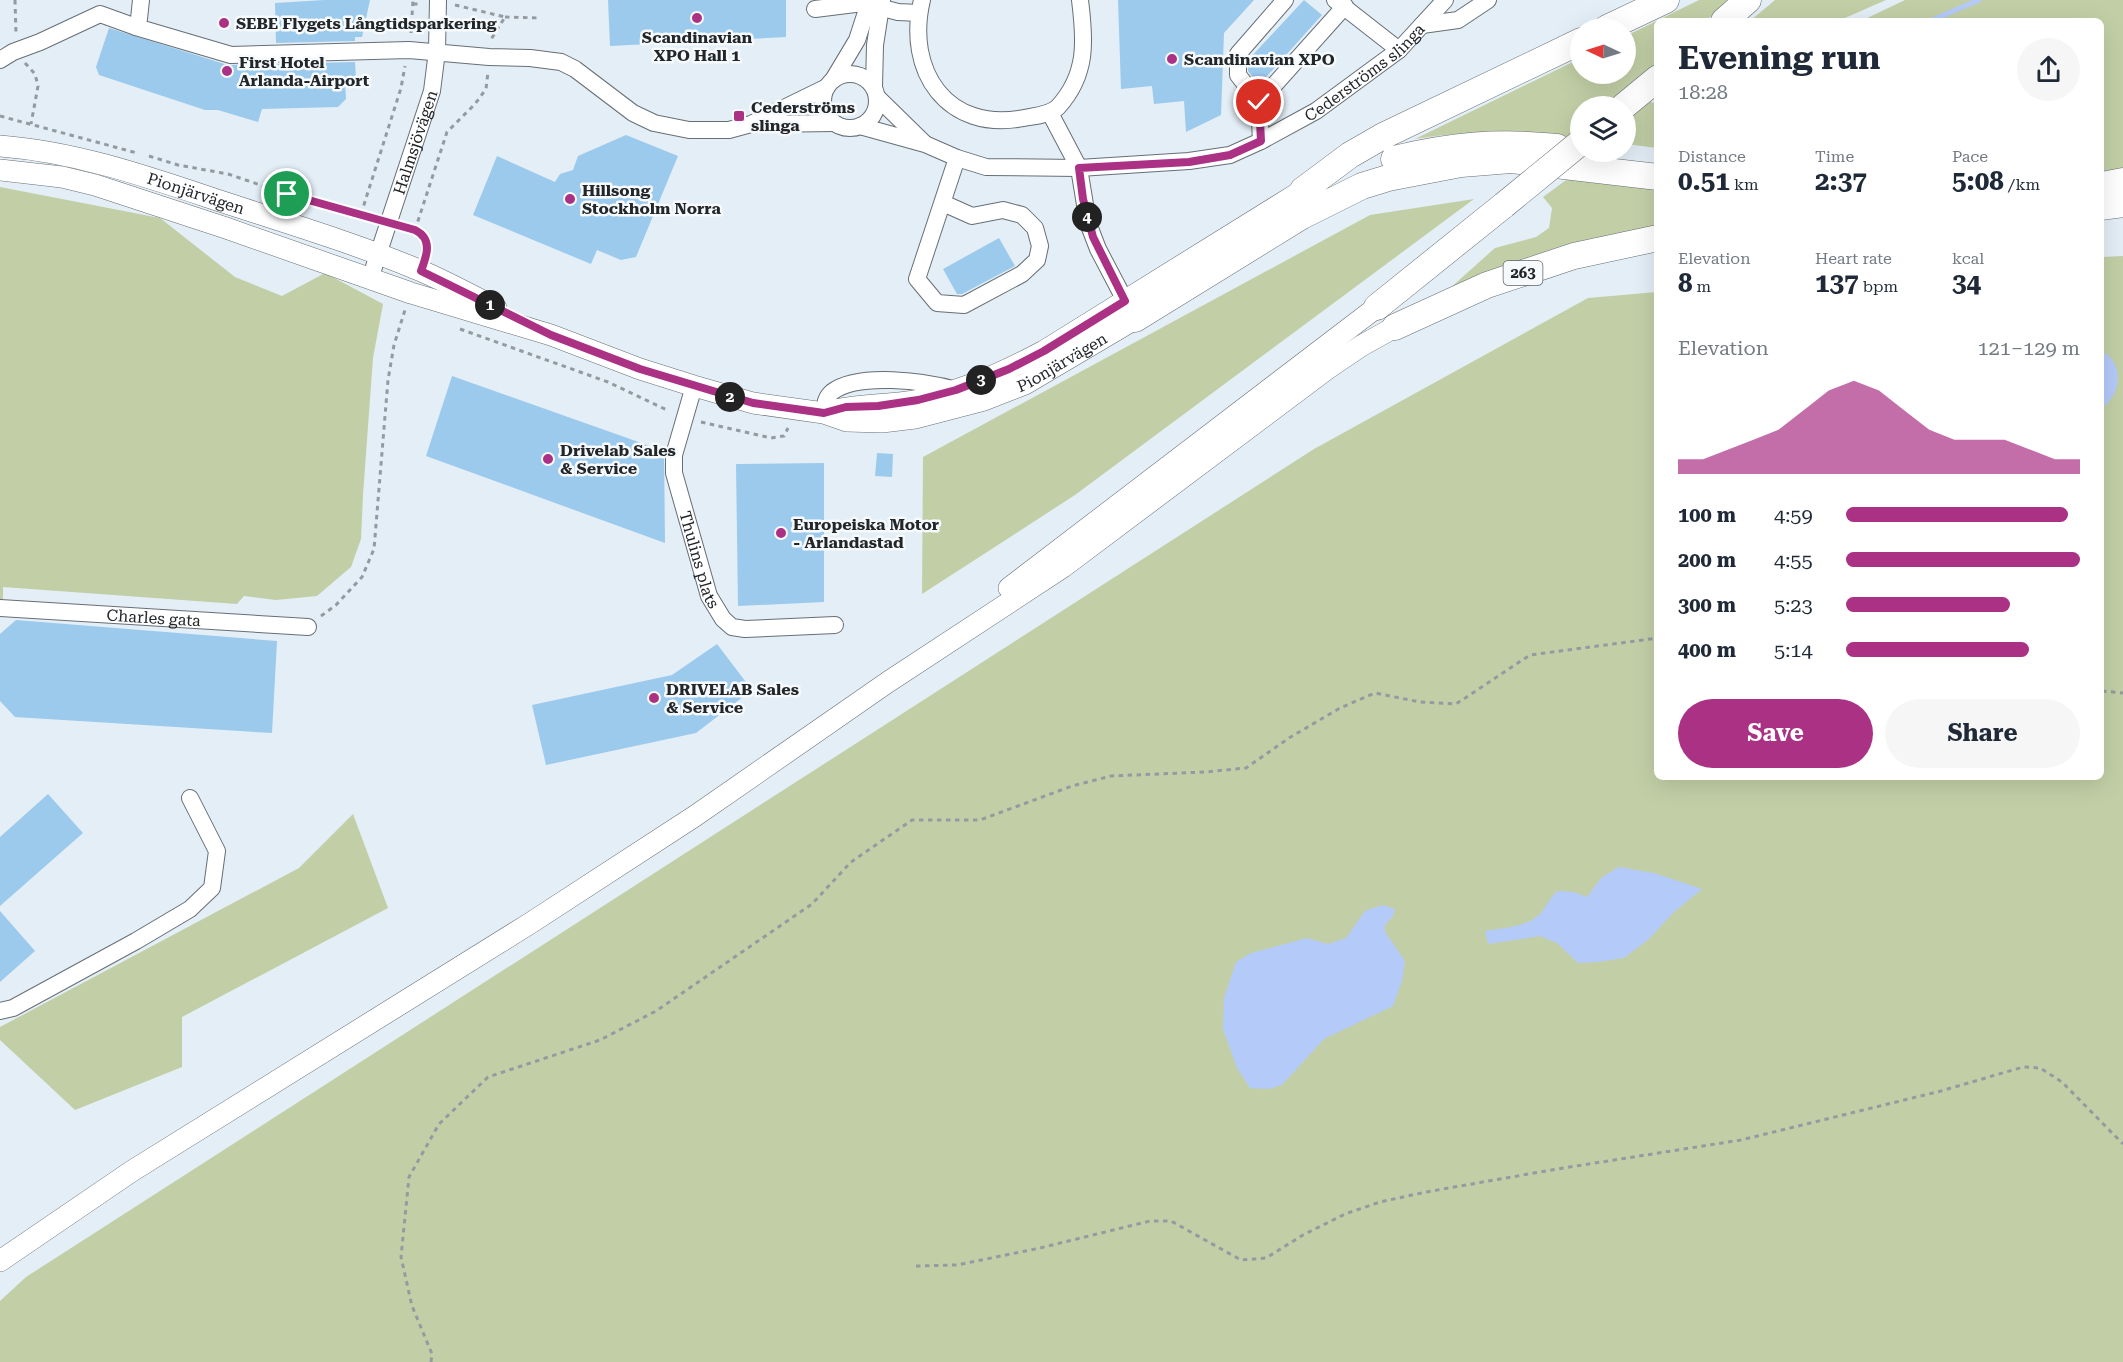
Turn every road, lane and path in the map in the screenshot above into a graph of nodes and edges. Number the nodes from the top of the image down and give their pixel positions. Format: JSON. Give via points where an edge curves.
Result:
{"nodes":[{"id":1,"x":141,"y":0,"type":"edge"},
{"id":2,"x":1080,"y":0,"type":"edge"},
{"id":3,"x":1285,"y":0,"type":"edge"},
{"id":4,"x":1445,"y":0,"type":"edge"},
{"id":5,"x":1488,"y":0,"type":"edge"},
{"id":6,"x":1666,"y":0,"type":"edge"},
{"id":7,"x":1748,"y":0,"type":"edge"},
{"id":8,"x":413,"y":2,"type":"edge"},
{"id":9,"x":437,"y":3,"type":"edge"},
{"id":10,"x":876,"y":3,"type":"edge"},
{"id":11,"x":1340,"y":3,"type":"edge"},
{"id":12,"x":102,"y":7,"type":"edge"},
{"id":13,"x":920,"y":7,"type":"edge"},
{"id":14,"x":815,"y":9,"type":"dead end"},
{"id":15,"x":505,"y":17,"type":"junction"},
{"id":16,"x":541,"y":18,"type":"dead end"},
{"id":17,"x":1628,"y":18,"type":"edge"},
{"id":18,"x":1727,"y":18,"type":"edge"},
{"id":19,"x":1422,"y":26,"type":"junction"},
{"id":20,"x":136,"y":27,"type":"junction"},
{"id":21,"x":490,"y":38,"type":"dead end"},
{"id":22,"x":1570,"y":46,"type":"edge"},
{"id":23,"x":409,"y":50,"type":"junction"},
{"id":24,"x":1399,"y":50,"type":"junction"},
{"id":25,"x":437,"y":51,"type":"junction"},
{"id":26,"x":0,"y":60,"type":"edge"},
{"id":27,"x":25,"y":64,"type":"dead end"},
{"id":28,"x":488,"y":70,"type":"dead end"},
{"id":29,"x":1654,"y":81,"type":"edge"},
{"id":30,"x":830,"y":83,"type":"junction"},
{"id":31,"x":876,"y":92,"type":"junction"},
{"id":32,"x":1636,"y":96,"type":"edge"},
{"id":33,"x":1259,"y":102,"type":"junction"},
{"id":34,"x":1050,"y":113,"type":"junction"},
{"id":35,"x":0,"y":116,"type":"edge"},
{"id":36,"x":834,"y":123,"type":"junction"},
{"id":37,"x":31,"y":124,"type":"junction"},
{"id":38,"x":751,"y":124,"type":"junction"},
{"id":39,"x":860,"y":126,"type":"junction"},
{"id":40,"x":1261,"y":141,"type":"junction"},
{"id":41,"x":925,"y":144,"type":"junction"},
{"id":42,"x":0,"y":146,"type":"edge"},
{"id":43,"x":1570,"y":149,"type":"edge"},
{"id":44,"x":1570,"y":151,"type":"edge"},
{"id":45,"x":138,"y":153,"type":"dead end"},
{"id":46,"x":148,"y":156,"type":"dead end"},
{"id":47,"x":1636,"y":157,"type":"edge"},
{"id":48,"x":957,"y":158,"type":"junction"},
{"id":49,"x":1654,"y":159,"type":"edge"},
{"id":50,"x":1079,"y":168,"type":"junction"},
{"id":51,"x":0,"y":170,"type":"edge"},
{"id":52,"x":1654,"y":177,"type":"edge"},
{"id":53,"x":2123,"y":181,"type":"edge"},
{"id":54,"x":2104,"y":185,"type":"edge"},
{"id":55,"x":1303,"y":190,"type":"junction"},
{"id":56,"x":943,"y":202,"type":"junction"},
{"id":57,"x":2123,"y":204,"type":"edge"},
{"id":58,"x":2104,"y":207,"type":"edge"},
{"id":59,"x":361,"y":214,"type":"junction"},
{"id":60,"x":389,"y":222,"type":"junction"},
{"id":61,"x":415,"y":230,"type":"junction"},
{"id":62,"x":1654,"y":239,"type":"edge"},
{"id":63,"x":378,"y":254,"type":"junction"},
{"id":64,"x":421,"y":271,"type":"junction"},
{"id":65,"x":370,"y":279,"type":"junction"},
{"id":66,"x":411,"y":293,"type":"junction"},
{"id":67,"x":1377,"y":307,"type":"joint"},
{"id":68,"x":1130,"y":310,"type":"junction"},
{"id":69,"x":1395,"y":327,"type":"joint"},
{"id":70,"x":458,"y":329,"type":"dead end"},
{"id":71,"x":551,"y":335,"type":"junction"},
{"id":72,"x":694,"y":386,"type":"junction"},
{"id":73,"x":790,"y":410,"type":"junction"},
{"id":74,"x":824,"y":413,"type":"junction"},
{"id":75,"x":684,"y":417,"type":"junction"},
{"id":76,"x":0,"y":608,"type":"edge"},
{"id":77,"x":835,"y":625,"type":"dead end"},
{"id":78,"x":308,"y":627,"type":"joint"},
{"id":79,"x":1654,"y":639,"type":"edge"},
{"id":80,"x":888,"y":682,"type":"junction"},
{"id":81,"x":2104,"y":691,"type":"edge"},
{"id":82,"x":2123,"y":693,"type":"edge"},
{"id":83,"x":190,"y":798,"type":"dead end"},
{"id":84,"x":0,"y":1011,"type":"edge"},
{"id":85,"x":2123,"y":1144,"type":"edge"},
{"id":86,"x":51,"y":1227,"type":"junction"},
{"id":87,"x":0,"y":1261,"type":"edge"},
{"id":88,"x":916,"y":1266,"type":"dead end"},
{"id":89,"x":0,"y":1273,"type":"edge"},
{"id":90,"x":431,"y":1362,"type":"edge"}],
"edges":[{"from":1,"to":20,"type":"street"},
{"from":2,"to":34,"type":"street","via":[[1085,38],[1081,67],[1072,87]]},
{"from":3,"to":33,"type":"street","via":[[1238,54],[1238,75]]},
{"from":4,"to":19,"type":"street","name":"Cederströms slinga"},
{"from":5,"to":19,"type":"street","via":[[1458,20]]},
{"from":6,"to":17,"type":"highway"},
{"from":7,"to":18,"type":"highway"},
{"from":8,"to":9,"type":"path"},
{"from":8,"to":23,"type":"path"},
{"from":9,"to":15,"type":"path"},
{"from":9,"to":25,"type":"street","name":"Halmsjövägen"},
{"from":10,"to":13,"type":"street","via":[[898,12]]},
{"from":10,"to":14,"type":"street"},
{"from":10,"to":30,"type":"street"},
{"from":10,"to":31,"type":"street"},
{"from":11,"to":24,"type":"street"},
{"from":11,"to":33,"type":"street"},
{"from":12,"to":20,"type":"street","name":"Cederströms slinga"},
{"from":12,"to":26,"type":"street"},
{"from":13,"to":34,"type":"street","via":[[919,45],[925,72],[939,95],[966,114],[994,121]]},
{"from":15,"to":16,"type":"path"},
{"from":15,"to":21,"type":"path"},
{"from":19,"to":24,"type":"street","name":"Cederströms slinga"},
{"from":20,"to":23,"type":"street","name":"Cederströms slinga","via":[[231,55]]},
{"from":22,"to":55,"type":"highway","via":[[1383,136],[1350,154]]},
{"from":23,"to":25,"type":"street","name":"Cederströms slinga"},
{"from":23,"to":59,"type":"path"},
{"from":24,"to":40,"type":"street","name":"Cederströms slinga","via":[[1316,111]]},
{"from":25,"to":38,"type":"street","name":"Cederströms slinga","via":[[561,62],[633,112],[670,128],[706,132]]},
{"from":25,"to":60,"type":"street","name":"Halmsjövägen","via":[[432,91]]},
{"from":27,"to":37,"type":"path","via":[[35,74],[38,86]]},
{"from":28,"to":61,"type":"path","via":[[486,89],[447,132]]},
{"from":29,"to":32,"type":"highway"},
{"from":30,"to":31,"type":"street","name":"Cederströms slinga","via":[[844,74],[855,74],[866,78]]},
{"from":30,"to":36,"type":"street","via":[[824,106]]},
{"from":30,"to":38,"type":"street","name":"Cederströms slinga"},
{"from":31,"to":39,"type":"street","via":[[873,116]]},
{"from":31,"to":41,"type":"street","name":"Cederströms slinga"},
{"from":33,"to":40,"type":"street"},
{"from":34,"to":50,"type":"street"},
{"from":35,"to":37,"type":"path"},
{"from":36,"to":38,"type":"street","name":"Cederströms slinga"},
{"from":36,"to":39,"type":"street","name":"Cederströms slinga"},
{"from":37,"to":45,"type":"path"},
{"from":39,"to":41,"type":"street","name":"Cederströms slinga"},
{"from":40,"to":50,"type":"street","name":"Cederströms slinga","via":[[1230,155],[1189,162]]},
{"from":41,"to":48,"type":"street","name":"Cederströms slinga"},
{"from":42,"to":63,"type":"main road","name":"Pionjärvägen","via":[[90,160]]},
{"from":43,"to":55,"type":"highway","via":[[1518,143],[1435,150],[1386,161]]},
{"from":44,"to":67,"type":"highway","number":"263","bridge":true},
{"from":46,"to":59,"type":"path","via":[[228,174]]},
{"from":47,"to":49,"type":"highway"},
{"from":48,"to":50,"type":"street","name":"Cederströms slinga","via":[[986,167]]},
{"from":48,"to":56,"type":"street"},
{"from":50,"to":68,"type":"street","via":[[1093,237]]},
{"from":51,"to":65,"type":"main road","name":"Pionjärvägen","via":[[95,185]]},
{"from":52,"to":68,"type":"highway","via":[[1511,160],[1461,164],[1388,178],[1362,186],[1302,216]]},
{"from":53,"to":54,"type":"highway"},
{"from":55,"to":68,"type":"main road","name":"Pionjärvägen"},
{"from":56,"to":56,"type":"street","via":[[917,279],[937,303],[964,305],[1022,274],[1037,260],[1040,246],[1035,228],[1022,215],[1003,210],[972,216]]},
{"from":57,"to":58,"type":"highway"},
{"from":59,"to":60,"type":"path"},
{"from":60,"to":61,"type":"path"},
{"from":60,"to":63,"type":"street","name":"Halmsjövägen"},
{"from":61,"to":64,"type":"path","via":[[428,245]]},
{"from":62,"to":69,"type":"highway","number":"263","via":[[1574,256],[1487,285]]},
{"from":63,"to":64,"type":"main road","name":"Pionjärvägen"},
{"from":63,"to":65,"type":"street","name":"Halmsjövägen"},
{"from":64,"to":71,"type":"main road","name":"Pionjärvägen"},
{"from":65,"to":66,"type":"main road","name":"Pionjärvägen"},
{"from":66,"to":71,"type":"main road","name":"Pionjärvägen"},
{"from":66,"to":78,"type":"path","via":[[387,380],[374,549],[362,577]]},
{"from":67,"to":80,"type":"main road","number":"263"},
{"from":68,"to":74,"type":"main road","name":"Pionjärvägen","via":[[1009,369],[956,390],[918,400]]},
{"from":68,"to":74,"type":"main road","name":"Pionjärvägen","via":[[1025,384],[958,408],[882,422],[847,421]]},
{"from":69,"to":80,"type":"main road","number":"263","via":[[1327,369],[1064,567]]},
{"from":70,"to":75,"type":"path","via":[[608,382]]},
{"from":71,"to":72,"type":"main road","name":"Pionjärvägen"},
{"from":72,"to":73,"type":"main road","name":"Pionjärvägen"},
{"from":72,"to":75,"type":"street","name":"Thulins plats"},
{"from":73,"to":74,"type":"main road","name":"Pionjärvägen"},
{"from":73,"to":75,"type":"path","via":[[788,429],[777,438]]},
{"from":75,"to":77,"type":"street","name":"Thulins plats","via":[[674,454],[674,473],[709,596],[723,619],[732,627],[745,629]]},
{"from":76,"to":78,"type":"street","name":"Charles gata"},
{"from":79,"to":90,"type":"path","via":[[1530,655],[1456,704],[1375,693],[1340,708],[1246,768],[1112,776],[1072,786],[980,820],[912,820],[851,862],[812,904],[656,1011],[600,1040],[488,1077],[439,1124],[409,1177],[401,1257],[412,1306],[432,1354]]},
{"from":80,"to":86,"type":"main road","number":"263","via":[[695,816],[132,1171]]},
{"from":81,"to":82,"type":"path"},
{"from":83,"to":84,"type":"street","via":[[217,851],[212,888],[190,909],[136,941],[13,1008]]},
{"from":85,"to":88,"type":"path","via":[[2062,1082],[2040,1068],[2023,1067],[1741,1140],[1380,1202],[1345,1214],[1266,1258],[1241,1260],[1171,1221],[1150,1221],[957,1264]]},
{"from":86,"to":87,"type":"main road","number":"263"},
{"from":86,"to":89,"type":"main road","number":"263"}]}
